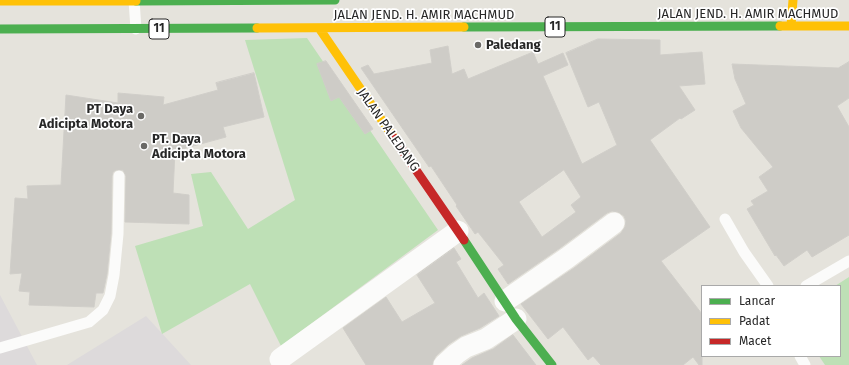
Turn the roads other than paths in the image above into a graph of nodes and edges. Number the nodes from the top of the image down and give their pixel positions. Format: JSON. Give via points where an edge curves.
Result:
{"nodes":[{"id":1,"x":134,"y":0,"type":"edge"},
{"id":2,"x":265,"y":0,"type":"edge"},
{"id":3,"x":335,"y":0,"type":"edge"},
{"id":4,"x":792,"y":0,"type":"edge"},
{"id":5,"x":0,"y":1,"type":"edge"},
{"id":6,"x":791,"y":26,"type":"junction"},
{"id":7,"x":849,"y":26,"type":"edge"},
{"id":8,"x":319,"y":28,"type":"junction"},
{"id":9,"x":0,"y":29,"type":"edge"},
{"id":10,"x":136,"y":29,"type":"junction"},
{"id":11,"x":119,"y":176,"type":"dead end"},
{"id":12,"x":725,"y":218,"type":"dead end"},
{"id":13,"x":614,"y":223,"type":"dead end"},
{"id":14,"x":458,"y":231,"type":"junction"},
{"id":15,"x":849,"y":260,"type":"edge"},
{"id":16,"x":767,"y":285,"type":"edge"},
{"id":17,"x":808,"y":285,"type":"edge"},
{"id":18,"x":505,"y":301,"type":"junction"},
{"id":19,"x":516,"y":319,"type":"junction"},
{"id":20,"x":0,"y":348,"type":"edge"},
{"id":21,"x":280,"y":359,"type":"dead end"},
{"id":22,"x":444,"y":365,"type":"edge"},
{"id":23,"x":552,"y":365,"type":"edge"}],
"edges":[{"from":1,"to":2,"type":"main road","name":"JALAN JEND. H. AMIR MACHMUD","number":"11"},
{"from":1,"to":5,"type":"main road","name":"JALAN JEND. H. AMIR MACHMUD","number":"11"},
{"from":1,"to":10,"type":"lane"},
{"from":2,"to":3,"type":"main road","name":"JALAN JEND. H. AMIR MACHMUD","number":"11"},
{"from":4,"to":6,"type":"main road"},
{"from":6,"to":7,"type":"main road","name":"JALAN JEND. H. AMIR MACHMUD","number":"11"},
{"from":6,"to":8,"type":"main road","name":"JALAN JEND. H. AMIR MACHMUD","number":"11"},
{"from":8,"to":10,"type":"main road","name":"JALAN JEND. H. AMIR MACHMUD","number":"11"},
{"from":8,"to":14,"type":"main road","name":"JALAN PALEDANG"},
{"from":9,"to":10,"type":"main road","name":"JALAN JEND. H. AMIR MACHMUD","number":"11"},
{"from":11,"to":20,"type":"lane","via":[[114,275],[110,296],[103,310],[89,322]]},
{"from":12,"to":16,"type":"lane","via":[[744,252]]},
{"from":13,"to":18,"type":"street"},
{"from":14,"to":18,"type":"main road","name":"JALAN PALEDANG"},
{"from":14,"to":21,"type":"street"},
{"from":15,"to":17,"type":"lane"},
{"from":18,"to":19,"type":"main road","name":"JALAN PALEDANG"},
{"from":19,"to":22,"type":"street","via":[[486,339],[466,347]]},
{"from":19,"to":23,"type":"main road","name":"JALAN PALEDANG"}]}
